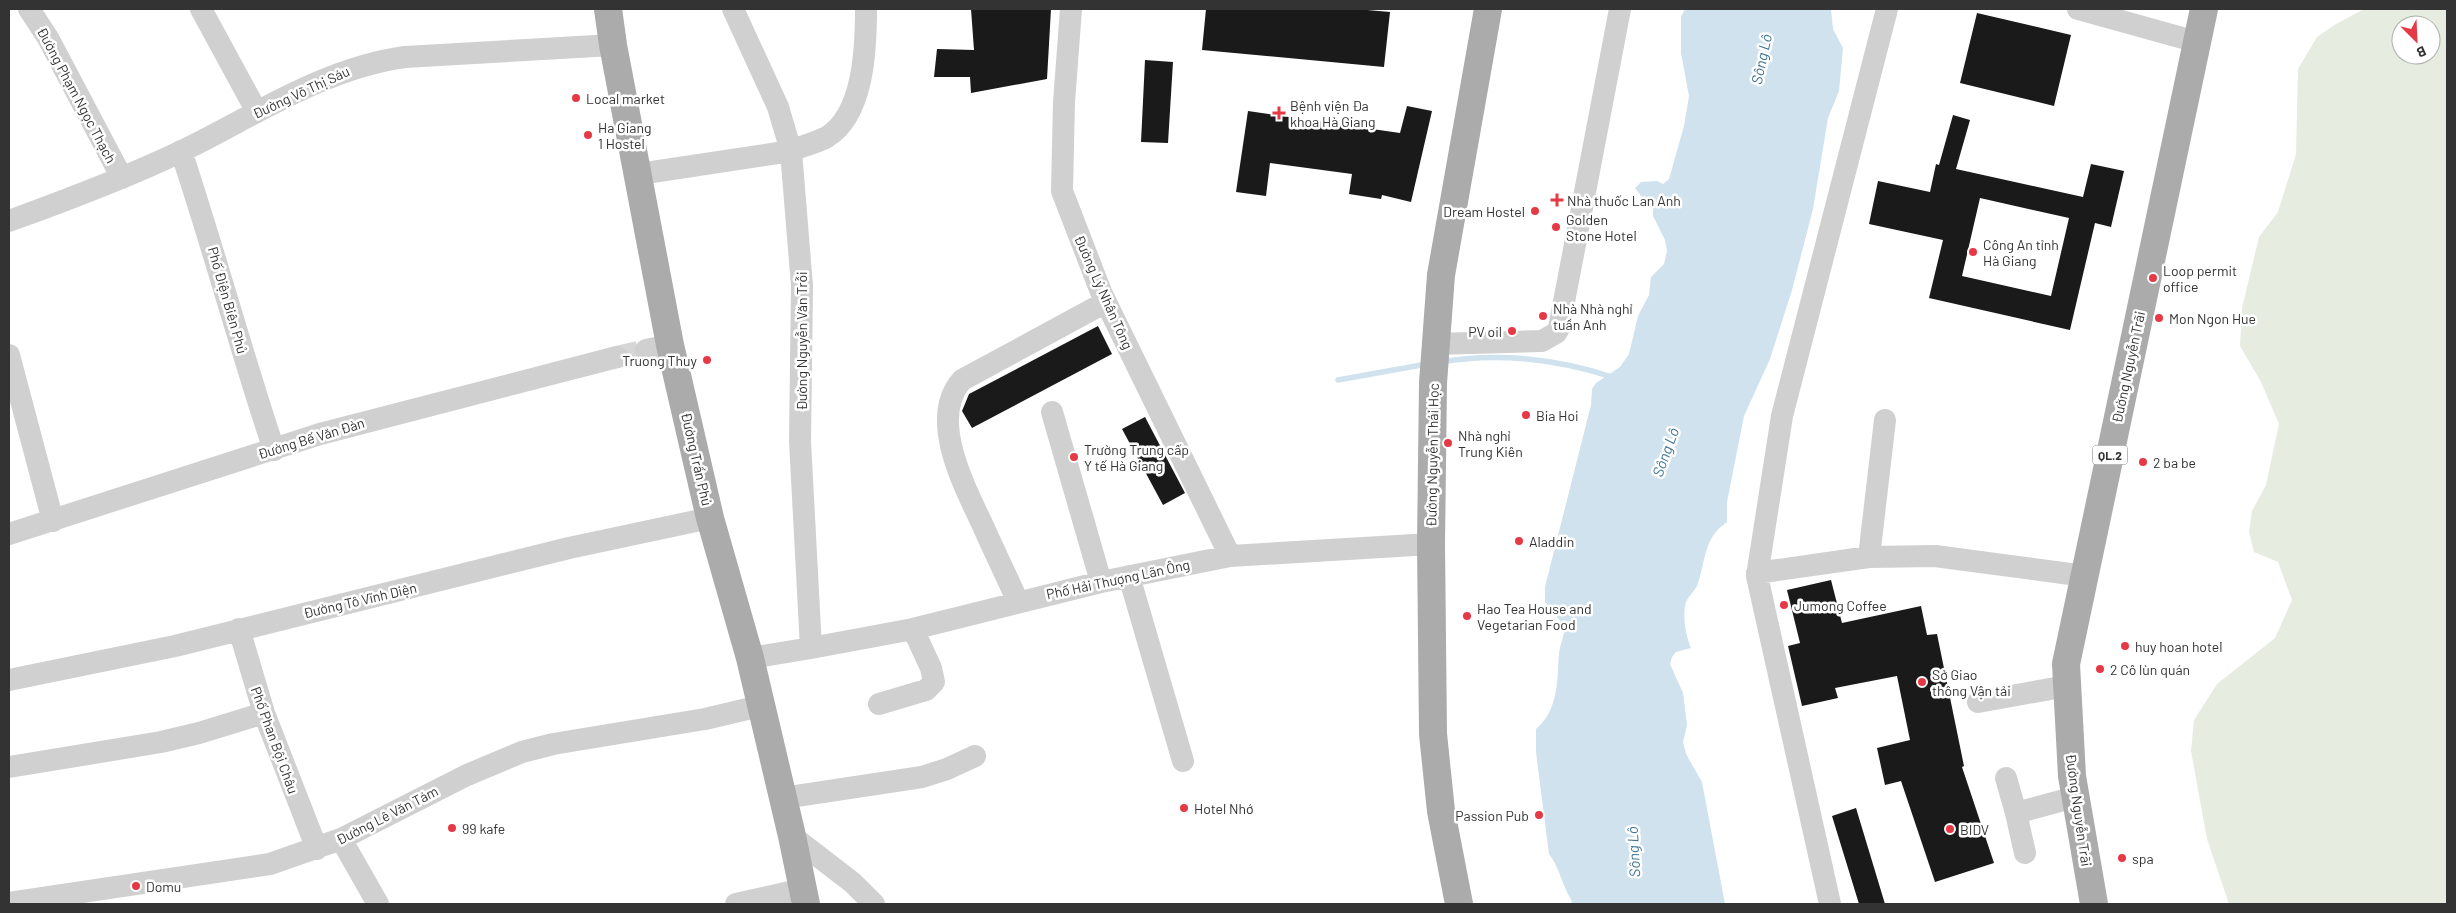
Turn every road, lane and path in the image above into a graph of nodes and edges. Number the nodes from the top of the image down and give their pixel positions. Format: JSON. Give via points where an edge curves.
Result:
{"nodes":[{"id":1,"x":201,"y":9,"type":"edge"},
{"id":2,"x":608,"y":9,"type":"edge"},
{"id":3,"x":732,"y":9,"type":"edge"},
{"id":4,"x":866,"y":9,"type":"edge"},
{"id":5,"x":1071,"y":9,"type":"edge"},
{"id":6,"x":1488,"y":9,"type":"edge"},
{"id":7,"x":1620,"y":9,"type":"edge"},
{"id":8,"x":1887,"y":9,"type":"edge"},
{"id":9,"x":2078,"y":9,"type":"edge"},
{"id":10,"x":2204,"y":9,"type":"edge"},
{"id":11,"x":33,"y":10,"type":"edge"},
{"id":12,"x":2197,"y":42,"type":"junction"},
{"id":13,"x":613,"y":45,"type":"junction"},
{"id":14,"x":257,"y":112,"type":"junction"},
{"id":15,"x":181,"y":151,"type":"junction"},
{"id":16,"x":790,"y":151,"type":"junction"},
{"id":17,"x":639,"y":174,"type":"junction"},
{"id":18,"x":122,"y":178,"type":"junction"},
{"id":19,"x":9,"y":221,"type":"edge"},
{"id":20,"x":1106,"y":302,"type":"junction"},
{"id":21,"x":1435,"y":347,"type":"junction"},
{"id":22,"x":9,"y":355,"type":"edge"},
{"id":23,"x":616,"y":357,"type":"tunnel mouth"},
{"id":24,"x":1052,"y":412,"type":"dead end"},
{"id":25,"x":1885,"y":420,"type":"dead end"},
{"id":26,"x":274,"y":450,"type":"junction"},
{"id":27,"x":710,"y":518,"type":"junction"},
{"id":28,"x":53,"y":521,"type":"junction"},
{"id":29,"x":9,"y":534,"type":"edge"},
{"id":30,"x":1430,"y":544,"type":"junction"},
{"id":31,"x":1230,"y":556,"type":"junction"},
{"id":32,"x":1869,"y":557,"type":"junction"},
{"id":33,"x":1757,"y":573,"type":"junction"},
{"id":34,"x":1129,"y":576,"type":"junction"},
{"id":35,"x":2086,"y":576,"type":"junction"},
{"id":36,"x":1100,"y":582,"type":"junction"},
{"id":37,"x":1018,"y":602,"type":"junction"},
{"id":38,"x":239,"y":629,"type":"junction"},
{"id":39,"x":913,"y":629,"type":"junction"},
{"id":40,"x":811,"y":648,"type":"junction"},
{"id":41,"x":750,"y":658,"type":"junction"},
{"id":42,"x":9,"y":680,"type":"edge"},
{"id":43,"x":2067,"y":686,"type":"junction"},
{"id":44,"x":1978,"y":702,"type":"dead end"},
{"id":45,"x":879,"y":704,"type":"dead end"},
{"id":46,"x":760,"y":706,"type":"junction"},
{"id":47,"x":264,"y":713,"type":"junction"},
{"id":48,"x":975,"y":756,"type":"dead end"},
{"id":49,"x":1183,"y":761,"type":"dead end"},
{"id":50,"x":9,"y":767,"type":"edge"},
{"id":51,"x":2006,"y":778,"type":"dead end"},
{"id":52,"x":2075,"y":797,"type":"junction"},
{"id":53,"x":783,"y":798,"type":"junction"},
{"id":54,"x":2016,"y":813,"type":"junction"},
{"id":55,"x":792,"y":836,"type":"junction"},
{"id":56,"x":341,"y":839,"type":"junction"},
{"id":57,"x":317,"y":849,"type":"junction"},
{"id":58,"x":2024,"y":853,"type":"dead end"},
{"id":59,"x":131,"y":895,"type":"edge"},
{"id":60,"x":805,"y":897,"type":"edge"},
{"id":61,"x":9,"y":903,"type":"edge"},
{"id":62,"x":378,"y":904,"type":"edge"},
{"id":63,"x":736,"y":904,"type":"edge"},
{"id":64,"x":874,"y":904,"type":"edge"},
{"id":65,"x":1459,"y":904,"type":"edge"},
{"id":66,"x":1830,"y":904,"type":"edge"},
{"id":67,"x":2094,"y":904,"type":"edge"}],
"edges":[{"from":1,"to":14,"type":"street"},
{"from":2,"to":13,"type":"main road","name":"Đường Trần Phú"},
{"from":3,"to":16,"type":"street","name":"Đường Nguyễn Văn Trỗi","via":[[778,107]]},
{"from":4,"to":16,"type":"street","via":[[859,84],[842,124],[826,137]]},
{"from":5,"to":20,"type":"street","name":"Đường Lý Nhân Tông","via":[[1062,191]]},
{"from":6,"to":21,"type":"main road","name":"Đường Nguyễn Thái Học","via":[[1441,275]]},
{"from":7,"to":21,"type":"street","via":[[1559,328],[1542,341]]},
{"from":8,"to":33,"type":"street","via":[[1782,416]]},
{"from":9,"to":12,"type":"street"},
{"from":10,"to":12,"type":"main road","name":"Đường Nguyễn Trãi","number":"QL.2"},
{"from":11,"to":18,"type":"street","name":"Đường Phạm Ngọc Thạch"},
{"from":12,"to":35,"type":"main road","name":"Đường Nguyễn Trãi","number":"QL.2"},
{"from":13,"to":14,"type":"street","name":"Đường Võ Thị Sáu","via":[[381,60],[324,79]]},
{"from":13,"to":17,"type":"main road","name":"Đường Trần Phú"},
{"from":14,"to":15,"type":"street","name":"Đường Võ Thị Sáu"},
{"from":15,"to":18,"type":"street","name":"Đường Võ Thị Sáu"},
{"from":15,"to":26,"type":"street","name":"Phố Điện Biên Phủ"},
{"from":16,"to":17,"type":"street"},
{"from":16,"to":40,"type":"street","name":"Đường Nguyễn Văn Trỗi","via":[[802,286],[800,442]]},
{"from":17,"to":27,"type":"main road","name":"Đường Trần Phú","via":[[658,348]]},
{"from":18,"to":19,"type":"street","name":"Đường Võ Thị Sáu"},
{"from":20,"to":31,"type":"street","name":"Đường Lý Nhân Tông"},
{"from":20,"to":37,"type":"street","via":[[962,380],[951,398],[948,422],[955,462]]},
{"from":21,"to":30,"type":"main road","name":"Đường Nguyễn Thái Học"},
{"from":22,"to":28,"type":"street"},
{"from":23,"to":26,"type":"street","name":"Đường Bế Văn Đàn","via":[[368,420]]},
{"from":24,"to":36,"type":"street"},
{"from":25,"to":32,"type":"street"},
{"from":26,"to":28,"type":"street","name":"Đường Bế Văn Đàn"},
{"from":27,"to":38,"type":"street","name":"Đường Tô Vĩnh Diện","via":[[569,548]]},
{"from":27,"to":41,"type":"main road","name":"Đường Trần Phú"},
{"from":28,"to":29,"type":"street","name":"Đường Bế Văn Đàn"},
{"from":30,"to":31,"type":"street","name":"Phố Hải Thượng Lãn Ông"},
{"from":30,"to":65,"type":"main road","name":"Đường Nguyễn Thái Học","via":[[1435,767]]},
{"from":31,"to":34,"type":"street","name":"Phố Hải Thượng Lãn Ông"},
{"from":32,"to":33,"type":"street"},
{"from":32,"to":35,"type":"street","via":[[1935,556]]},
{"from":33,"to":66,"type":"street"},
{"from":34,"to":36,"type":"street","name":"Phố Hải Thượng Lãn Ông"},
{"from":34,"to":49,"type":"street"},
{"from":35,"to":43,"type":"main road","name":"Đường Nguyễn Trãi","number":"QL.2","via":[[2066,664]]},
{"from":36,"to":37,"type":"street","name":"Phố Hải Thượng Lãn Ông"},
{"from":37,"to":39,"type":"street","name":"Phố Hải Thượng Lãn Ông"},
{"from":38,"to":42,"type":"street","name":"Đường Tô Vĩnh Diện","via":[[114,660]]},
{"from":38,"to":47,"type":"street","name":"Phố Phan Bội Châu"},
{"from":39,"to":40,"type":"street","name":"Phố Hải Thượng Lãn Ông"},
{"from":39,"to":45,"type":"street","via":[[934,682],[926,690]]},
{"from":40,"to":41,"type":"street"},
{"from":41,"to":46,"type":"main road","name":"Đường Trần Phú"},
{"from":43,"to":44,"type":"street"},
{"from":43,"to":52,"type":"main road","name":"Đường Nguyễn Trãi","number":"QL.2"},
{"from":46,"to":53,"type":"main road","name":"Đường Trần Phú"},
{"from":46,"to":56,"type":"street","name":"Đường Lê Văn Tám","via":[[522,752],[467,775]]},
{"from":47,"to":50,"type":"street","via":[[161,742]]},
{"from":47,"to":57,"type":"street","name":"Phố Phan Bội Châu"},
{"from":48,"to":53,"type":"street","via":[[922,777]]},
{"from":51,"to":54,"type":"street"},
{"from":52,"to":54,"type":"street"},
{"from":52,"to":67,"type":"main road","name":"Đường Nguyễn Trãi","number":"QL.2"},
{"from":53,"to":55,"type":"main road","name":"Đường Trần Phú"},
{"from":54,"to":58,"type":"street"},
{"from":55,"to":60,"type":"main road","name":"Đường Trần Phú"},
{"from":55,"to":64,"type":"street","via":[[853,883]]},
{"from":56,"to":57,"type":"street","name":"Đường Lê Văn Tám"},
{"from":56,"to":62,"type":"street"},
{"from":57,"to":59,"type":"street","name":"Đường Lê Văn Tám","via":[[270,864]]},
{"from":59,"to":61,"type":"street","name":"Đường Lê Văn Tám"},
{"from":60,"to":63,"type":"street"}]}
